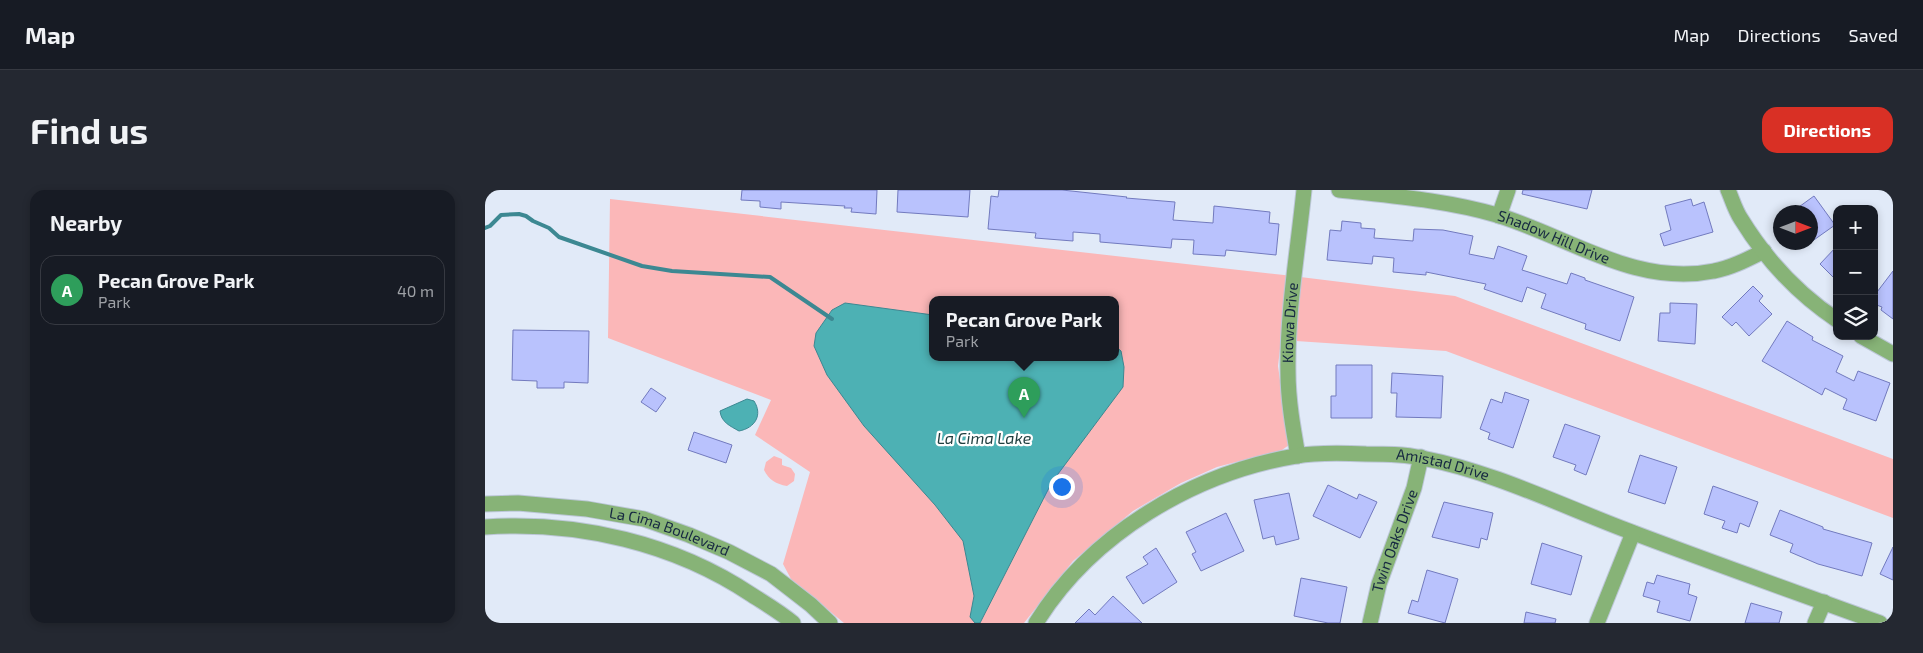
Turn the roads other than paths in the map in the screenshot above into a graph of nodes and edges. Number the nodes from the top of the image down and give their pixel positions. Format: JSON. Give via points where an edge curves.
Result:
{"nodes":[{"id":1,"x":1304,"y":190,"type":"edge"},
{"id":2,"x":1339,"y":190,"type":"edge"},
{"id":3,"x":1508,"y":190,"type":"edge"},
{"id":4,"x":1728,"y":190,"type":"edge"},
{"id":5,"x":1499,"y":216,"type":"junction"},
{"id":6,"x":1764,"y":251,"type":"junction"},
{"id":7,"x":1833,"y":317,"type":"edge"},
{"id":8,"x":1868,"y":340,"type":"edge"},
{"id":9,"x":1893,"y":354,"type":"edge"},
{"id":10,"x":1298,"y":456,"type":"junction"},
{"id":11,"x":1421,"y":457,"type":"junction"},
{"id":12,"x":485,"y":504,"type":"edge"},
{"id":13,"x":645,"y":519,"type":"junction"},
{"id":14,"x":485,"y":528,"type":"edge"},
{"id":15,"x":1633,"y":533,"type":"junction"},
{"id":16,"x":645,"y":545,"type":"junction"},
{"id":17,"x":771,"y":574,"type":"junction"},
{"id":18,"x":757,"y":598,"type":"junction"},
{"id":19,"x":1824,"y":602,"type":"junction"},
{"id":20,"x":793,"y":623,"type":"edge"},
{"id":21,"x":830,"y":623,"type":"edge"},
{"id":22,"x":1036,"y":623,"type":"edge"},
{"id":23,"x":1370,"y":623,"type":"edge"},
{"id":24,"x":1597,"y":623,"type":"edge"},
{"id":25,"x":1815,"y":623,"type":"edge"},
{"id":26,"x":1880,"y":623,"type":"edge"}],
"edges":[{"from":1,"to":10,"type":"street","name":"Kiowa Drive","via":[[1288,373]]},
{"from":2,"to":5,"type":"street","name":"Shadow Hill Drive","via":[[1445,203]]},
{"from":3,"to":5,"type":"street"},
{"from":4,"to":6,"type":"street","via":[[1740,218]]},
{"from":5,"to":6,"type":"street","name":"Shadow Hill Drive","via":[[1623,265],[1658,274],[1716,271]]},
{"from":6,"to":7,"type":"street","via":[[1772,264]]},
{"from":8,"to":9,"type":"street"},
{"from":10,"to":11,"type":"street","name":"Amistad Drive"},
{"from":10,"to":22,"type":"street","name":"Amistad Drive","via":[[1239,469],[1190,489],[1143,515],[1092,554],[1044,609]]},
{"from":11,"to":15,"type":"street","name":"Amistad Drive","via":[[1494,479]]},
{"from":11,"to":23,"type":"street","name":"Twin Oaks Drive","via":[[1414,488],[1379,584]]},
{"from":12,"to":13,"type":"street","name":"La Cima Boulevard","via":[[587,508]]},
{"from":13,"to":16,"type":"street"},
{"from":13,"to":17,"type":"street","name":"La Cima Boulevard","via":[[697,538]]},
{"from":14,"to":16,"type":"street","name":"La Cima Boulevard","via":[[510,526],[588,531]]},
{"from":15,"to":19,"type":"street","name":"Amistad Drive"},
{"from":15,"to":24,"type":"street"},
{"from":16,"to":18,"type":"street","name":"La Cima Boulevard","via":[[679,556],[726,578]]},
{"from":17,"to":18,"type":"street"},
{"from":17,"to":21,"type":"street","name":"La Cima Boulevard"},
{"from":18,"to":20,"type":"street","name":"La Cima Boulevard"},
{"from":19,"to":25,"type":"street"},
{"from":19,"to":26,"type":"street","name":"Amistad Drive"}]}
